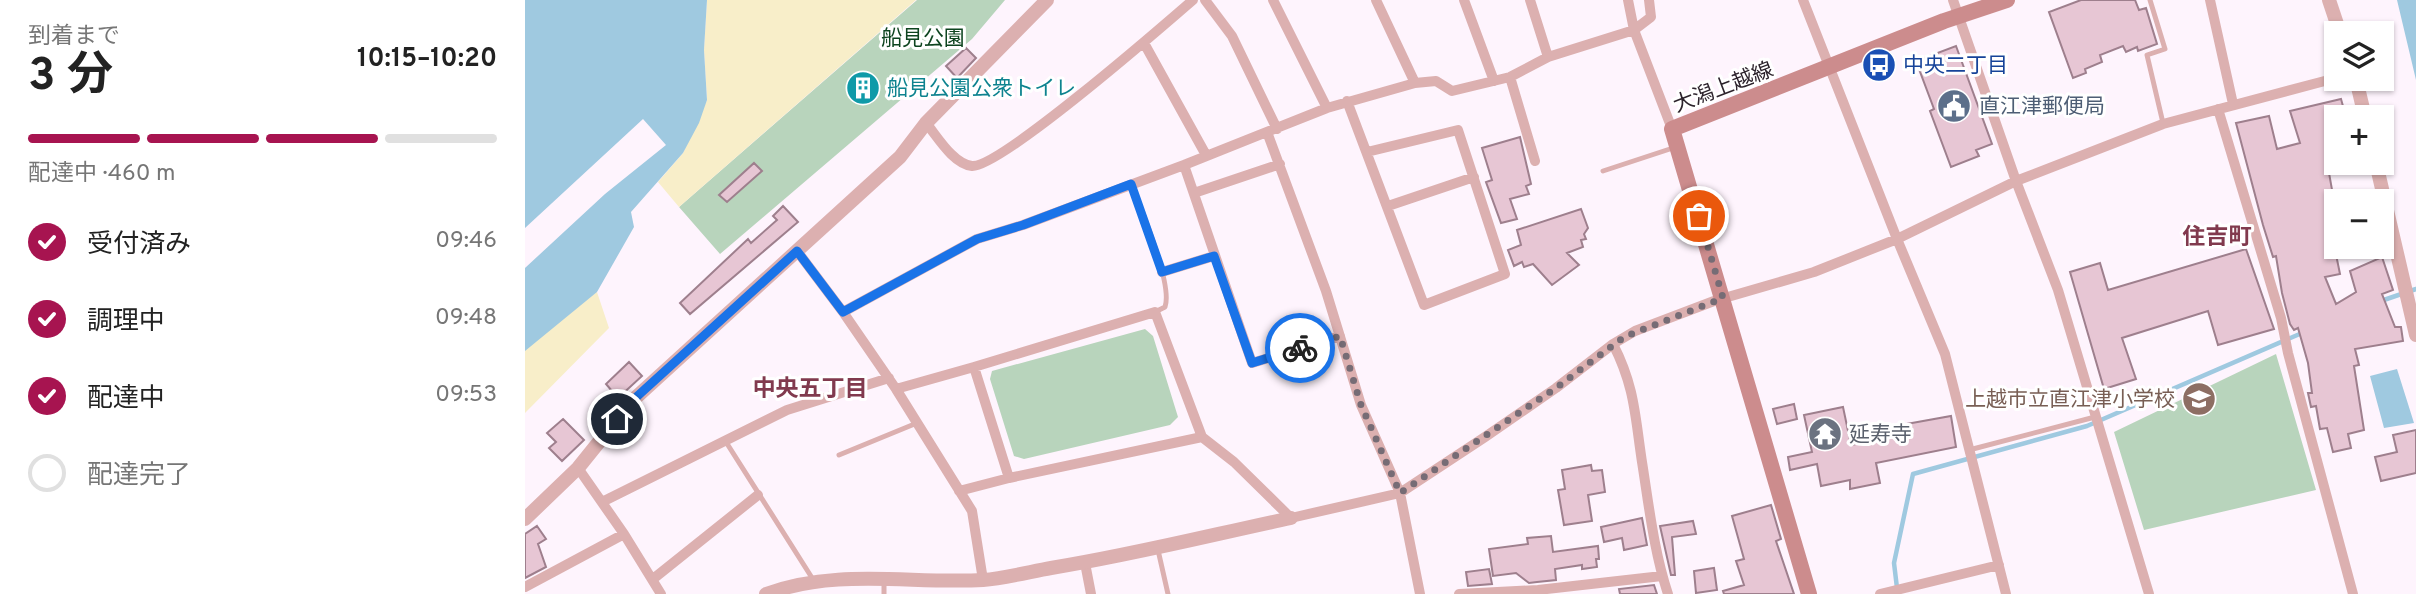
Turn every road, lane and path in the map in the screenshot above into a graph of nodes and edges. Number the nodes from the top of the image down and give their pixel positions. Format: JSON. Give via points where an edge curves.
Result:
{"nodes":[{"id":1,"x":1047,"y":0,"type":"edge"},
{"id":2,"x":1193,"y":0,"type":"edge"},
{"id":3,"x":1205,"y":0,"type":"edge"},
{"id":4,"x":1273,"y":0,"type":"edge"},
{"id":5,"x":1376,"y":0,"type":"edge"},
{"id":6,"x":1464,"y":0,"type":"edge"},
{"id":7,"x":1530,"y":0,"type":"edge"},
{"id":8,"x":1628,"y":0,"type":"edge"},
{"id":9,"x":1649,"y":0,"type":"edge"},
{"id":10,"x":1803,"y":0,"type":"edge"},
{"id":11,"x":1953,"y":0,"type":"edge"},
{"id":12,"x":2007,"y":0,"type":"edge"},
{"id":13,"x":2150,"y":0,"type":"edge"},
{"id":14,"x":2210,"y":0,"type":"edge"},
{"id":15,"x":2329,"y":0,"type":"edge"},
{"id":16,"x":1958,"y":16,"type":"junction"},
{"id":17,"x":2336,"y":21,"type":"edge"},
{"id":18,"x":1634,"y":30,"type":"junction"},
{"id":19,"x":1144,"y":43,"type":"junction"},
{"id":20,"x":1548,"y":57,"type":"junction"},
{"id":21,"x":1828,"y":68,"type":"junction"},
{"id":22,"x":1510,"y":77,"type":"junction"},
{"id":23,"x":1493,"y":81,"type":"junction"},
{"id":24,"x":2324,"y":81,"type":"edge"},
{"id":25,"x":1415,"y":83,"type":"junction"},
{"id":26,"x":1347,"y":102,"type":"junction"},
{"id":27,"x":2233,"y":104,"type":"junction"},
{"id":28,"x":1327,"y":108,"type":"junction"},
{"id":29,"x":2218,"y":108,"type":"junction"},
{"id":30,"x":926,"y":123,"type":"junction"},
{"id":31,"x":2163,"y":124,"type":"junction"},
{"id":32,"x":1672,"y":129,"type":"junction"},
{"id":33,"x":1272,"y":131,"type":"junction"},
{"id":34,"x":1677,"y":146,"type":"junction"},
{"id":35,"x":1367,"y":152,"type":"junction"},
{"id":36,"x":1206,"y":155,"type":"junction"},
{"id":37,"x":1535,"y":161,"type":"dead end"},
{"id":38,"x":1280,"y":164,"type":"junction"},
{"id":39,"x":1184,"y":165,"type":"junction"},
{"id":40,"x":1603,"y":171,"type":"dead end"},
{"id":41,"x":2378,"y":175,"type":"edge"},
{"id":42,"x":1474,"y":177,"type":"junction"},
{"id":43,"x":2016,"y":181,"type":"junction"},
{"id":44,"x":1131,"y":184,"type":"junction"},
{"id":45,"x":1194,"y":193,"type":"junction"},
{"id":46,"x":1388,"y":206,"type":"junction"},
{"id":47,"x":1897,"y":239,"type":"junction"},
{"id":48,"x":797,"y":251,"type":"junction"},
{"id":49,"x":1214,"y":256,"type":"junction"},
{"id":50,"x":1162,"y":272,"type":"junction"},
{"id":51,"x":1723,"y":298,"type":"junction"},
{"id":52,"x":843,"y":312,"type":"junction"},
{"id":53,"x":1156,"y":312,"type":"junction"},
{"id":54,"x":2416,"y":335,"type":"edge"},
{"id":55,"x":1340,"y":336,"type":"junction"},
{"id":56,"x":1613,"y":344,"type":"junction"},
{"id":57,"x":974,"y":367,"type":"junction"},
{"id":58,"x":888,"y":378,"type":"junction"},
{"id":59,"x":896,"y":389,"type":"junction"},
{"id":60,"x":2097,"y":417,"type":"junction"},
{"id":61,"x":917,"y":423,"type":"junction"},
{"id":62,"x":1202,"y":437,"type":"junction"},
{"id":63,"x":726,"y":442,"type":"junction"},
{"id":64,"x":1969,"y":450,"type":"junction"},
{"id":65,"x":839,"y":455,"type":"dead end"},
{"id":66,"x":578,"y":468,"type":"junction"},
{"id":67,"x":1009,"y":478,"type":"junction"},
{"id":68,"x":959,"y":491,"type":"junction"},
{"id":69,"x":1400,"y":493,"type":"junction"},
{"id":70,"x":758,"y":495,"type":"junction"},
{"id":71,"x":602,"y":502,"type":"junction"},
{"id":72,"x":1291,"y":518,"type":"junction"},
{"id":73,"x":525,"y":519,"type":"edge"},
{"id":74,"x":624,"y":534,"type":"junction"},
{"id":75,"x":1157,"y":547,"type":"junction"},
{"id":76,"x":1086,"y":563,"type":"junction"},
{"id":77,"x":1999,"y":565,"type":"junction"},
{"id":78,"x":1662,"y":576,"type":"junction"},
{"id":79,"x":884,"y":578,"type":"junction"},
{"id":80,"x":653,"y":579,"type":"junction"},
{"id":81,"x":983,"y":580,"type":"junction"},
{"id":82,"x":814,"y":582,"type":"junction"},
{"id":83,"x":525,"y":587,"type":"edge"},
{"id":84,"x":661,"y":594,"type":"edge"},
{"id":85,"x":766,"y":594,"type":"edge"},
{"id":86,"x":884,"y":594,"type":"edge"},
{"id":87,"x":1091,"y":594,"type":"edge"},
{"id":88,"x":1168,"y":594,"type":"edge"},
{"id":89,"x":1420,"y":594,"type":"edge"},
{"id":90,"x":1459,"y":594,"type":"edge"},
{"id":91,"x":1668,"y":594,"type":"edge"},
{"id":92,"x":1809,"y":594,"type":"edge"},
{"id":93,"x":1880,"y":594,"type":"edge"},
{"id":94,"x":2006,"y":594,"type":"edge"},
{"id":95,"x":2149,"y":594,"type":"edge"},
{"id":96,"x":2353,"y":594,"type":"edge"}],
"edges":[{"from":1,"to":30,"type":"street"},
{"from":2,"to":19,"type":"street"},
{"from":3,"to":33,"type":"street","via":[[1232,36]]},
{"from":4,"to":28,"type":"street"},
{"from":5,"to":25,"type":"street"},
{"from":6,"to":23,"type":"street"},
{"from":7,"to":20,"type":"street"},
{"from":8,"to":18,"type":"street"},
{"from":9,"to":18,"type":"street","via":[[1651,17]]},
{"from":10,"to":21,"type":"street"},
{"from":11,"to":16,"type":"street"},
{"from":12,"to":16,"type":"main road","name":"大潟上越線"},
{"from":13,"to":31,"type":"lane","via":[[2165,49],[2147,55]]},
{"from":14,"to":27,"type":"street"},
{"from":15,"to":17,"type":"street"},
{"from":16,"to":21,"type":"main road","name":"大潟上越線"},
{"from":16,"to":43,"type":"street"},
{"from":18,"to":20,"type":"street"},
{"from":18,"to":32,"type":"street"},
{"from":19,"to":30,"type":"street","via":[[1028,135],[982,165],[964,164]]},
{"from":19,"to":36,"type":"street"},
{"from":20,"to":22,"type":"street"},
{"from":21,"to":32,"type":"main road","name":"大潟上越線"},
{"from":21,"to":47,"type":"street"},
{"from":22,"to":23,"type":"street"},
{"from":22,"to":37,"type":"street"},
{"from":23,"to":25,"type":"street","via":[[1452,91],[1436,81]]},
{"from":24,"to":27,"type":"street"},
{"from":25,"to":26,"type":"street"},
{"from":26,"to":28,"type":"street"},
{"from":26,"to":35,"type":"street"},
{"from":27,"to":29,"type":"street"},
{"from":28,"to":33,"type":"street"},
{"from":29,"to":31,"type":"street"},
{"from":29,"to":96,"type":"street","via":[[2281,318]]},
{"from":30,"to":48,"type":"street","via":[[900,157]]},
{"from":31,"to":43,"type":"street"},
{"from":32,"to":34,"type":"main road","name":"大潟上越線"},
{"from":33,"to":36,"type":"street"},
{"from":33,"to":38,"type":"street"},
{"from":34,"to":40,"type":"lane"},
{"from":34,"to":51,"type":"main road","name":"大潟上越線"},
{"from":35,"to":42,"type":"street","via":[[1458,131]]},
{"from":35,"to":46,"type":"street"},
{"from":36,"to":39,"type":"street"},
{"from":38,"to":45,"type":"street"},
{"from":38,"to":55,"type":"street"},
{"from":39,"to":44,"type":"street"},
{"from":39,"to":45,"type":"street"},
{"from":41,"to":54,"type":"street"},
{"from":42,"to":46,"type":"street"},
{"from":42,"to":46,"type":"street","via":[[1505,274],[1423,305]]},
{"from":43,"to":47,"type":"street"},
{"from":43,"to":60,"type":"street","via":[[2058,290]]},
{"from":44,"to":50,"type":"lane"},
{"from":44,"to":52,"type":"street","via":[[977,239]]},
{"from":45,"to":49,"type":"street"},
{"from":47,"to":51,"type":"street","via":[[1814,272]]},
{"from":47,"to":64,"type":"street","via":[[1945,354]]},
{"from":48,"to":52,"type":"street"},
{"from":48,"to":66,"type":"street","via":[[632,401]]},
{"from":49,"to":50,"type":"street"},
{"from":49,"to":55,"type":"street","via":[[1252,363]]},
{"from":50,"to":53,"type":"lane","via":[[1167,300]]},
{"from":51,"to":56,"type":"street","via":[[1635,331]]},
{"from":51,"to":92,"type":"main road","name":"大潟上越線"},
{"from":52,"to":58,"type":"street"},
{"from":53,"to":57,"type":"street"},
{"from":53,"to":62,"type":"street"},
{"from":55,"to":69,"type":"street","via":[[1361,405]]},
{"from":56,"to":69,"type":"street"},
{"from":56,"to":78,"type":"street","via":[[1632,388]]},
{"from":57,"to":59,"type":"street"},
{"from":57,"to":67,"type":"street"},
{"from":58,"to":59,"type":"street"},
{"from":58,"to":63,"type":"street","via":[[787,411]]},
{"from":59,"to":61,"type":"street"},
{"from":60,"to":64,"type":"lane"},
{"from":60,"to":95,"type":"street"},
{"from":61,"to":65,"type":"lane"},
{"from":61,"to":68,"type":"street"},
{"from":62,"to":67,"type":"street"},
{"from":62,"to":72,"type":"street"},
{"from":63,"to":70,"type":"lane"},
{"from":63,"to":71,"type":"street"},
{"from":64,"to":77,"type":"street"},
{"from":66,"to":71,"type":"street"},
{"from":66,"to":73,"type":"street"},
{"from":67,"to":68,"type":"street"},
{"from":68,"to":81,"type":"street","via":[[972,511]]},
{"from":69,"to":72,"type":"street"},
{"from":69,"to":89,"type":"street"},
{"from":70,"to":80,"type":"street"},
{"from":70,"to":82,"type":"lane"},
{"from":71,"to":74,"type":"street"},
{"from":72,"to":75,"type":"street"},
{"from":74,"to":80,"type":"street"},
{"from":74,"to":83,"type":"street"},
{"from":75,"to":76,"type":"street"},
{"from":75,"to":88,"type":"lane"},
{"from":76,"to":81,"type":"street"},
{"from":76,"to":87,"type":"street"},
{"from":77,"to":93,"type":"street"},
{"from":77,"to":94,"type":"street"},
{"from":78,"to":90,"type":"street"},
{"from":78,"to":91,"type":"street"},
{"from":79,"to":81,"type":"street"},
{"from":79,"to":82,"type":"street"},
{"from":79,"to":86,"type":"lane"},
{"from":80,"to":84,"type":"street"},
{"from":82,"to":85,"type":"street"}]}
